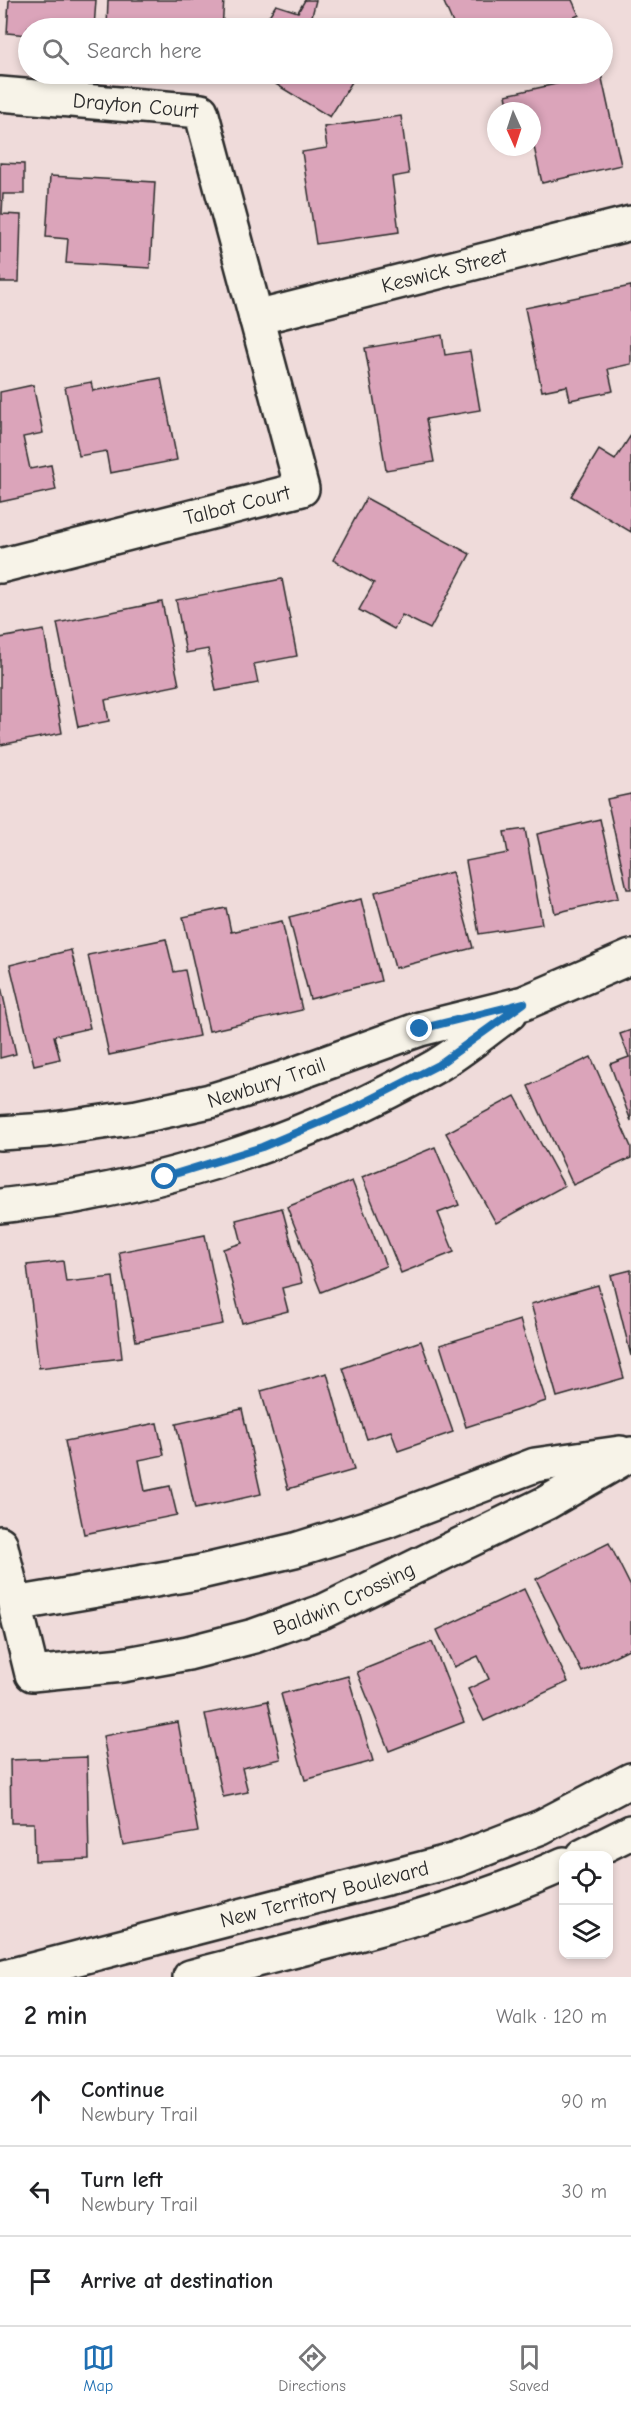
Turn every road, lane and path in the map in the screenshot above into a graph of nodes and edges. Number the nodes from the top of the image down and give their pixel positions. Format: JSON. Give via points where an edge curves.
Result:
{"nodes":[{"id":1,"x":0,"y":94,"type":"edge"},
{"id":2,"x":631,"y":223,"type":"edge"},
{"id":3,"x":256,"y":318,"type":"junction"},
{"id":4,"x":0,"y":566,"type":"edge"},
{"id":5,"x":631,"y":957,"type":"edge"},
{"id":6,"x":524,"y":1003,"type":"junction"},
{"id":7,"x":0,"y":1133,"type":"edge"},
{"id":8,"x":0,"y":1206,"type":"edge"},
{"id":9,"x":631,"y":1453,"type":"edge"},
{"id":10,"x":0,"y":1543,"type":"edge"},
{"id":11,"x":15,"y":1604,"type":"junction"},
{"id":12,"x":631,"y":1780,"type":"edge"},
{"id":13,"x":631,"y":1832,"type":"edge"},
{"id":14,"x":593,"y":1851,"type":"edge"},
{"id":15,"x":559,"y":1866,"type":"edge"},
{"id":16,"x":5,"y":1977,"type":"edge"},
{"id":17,"x":190,"y":1977,"type":"edge"}],
"edges":[{"from":1,"to":3,"type":"street","name":"Drayton Court","via":[[201,111]]},
{"from":2,"to":3,"type":"street","name":"Keswick Street"},
{"from":3,"to":4,"type":"street","name":"Talbot Court","via":[[302,489]]},
{"from":5,"to":6,"type":"street","name":"Newbury Trail"},
{"from":6,"to":7,"type":"street","name":"Newbury Trail","via":[[420,1029],[210,1101],[137,1117]]},
{"from":6,"to":8,"type":"street","name":"Newbury Trail","via":[[438,1065],[352,1109],[262,1147],[165,1177]]},
{"from":9,"to":11,"type":"street","name":"Baldwin Crossing","via":[[535,1465],[384,1522],[295,1550],[196,1573]]},
{"from":9,"to":11,"type":"street","name":"Baldwin Crossing","via":[[546,1503],[324,1611],[254,1636],[188,1653],[122,1665],[32,1674]]},
{"from":10,"to":11,"type":"street"},
{"from":12,"to":16,"type":"street","name":"New Territory Boulevard","via":[[541,1827],[456,1860]]},
{"from":13,"to":14,"type":"street"},
{"from":15,"to":17,"type":"street","via":[[449,1909]]}]}
